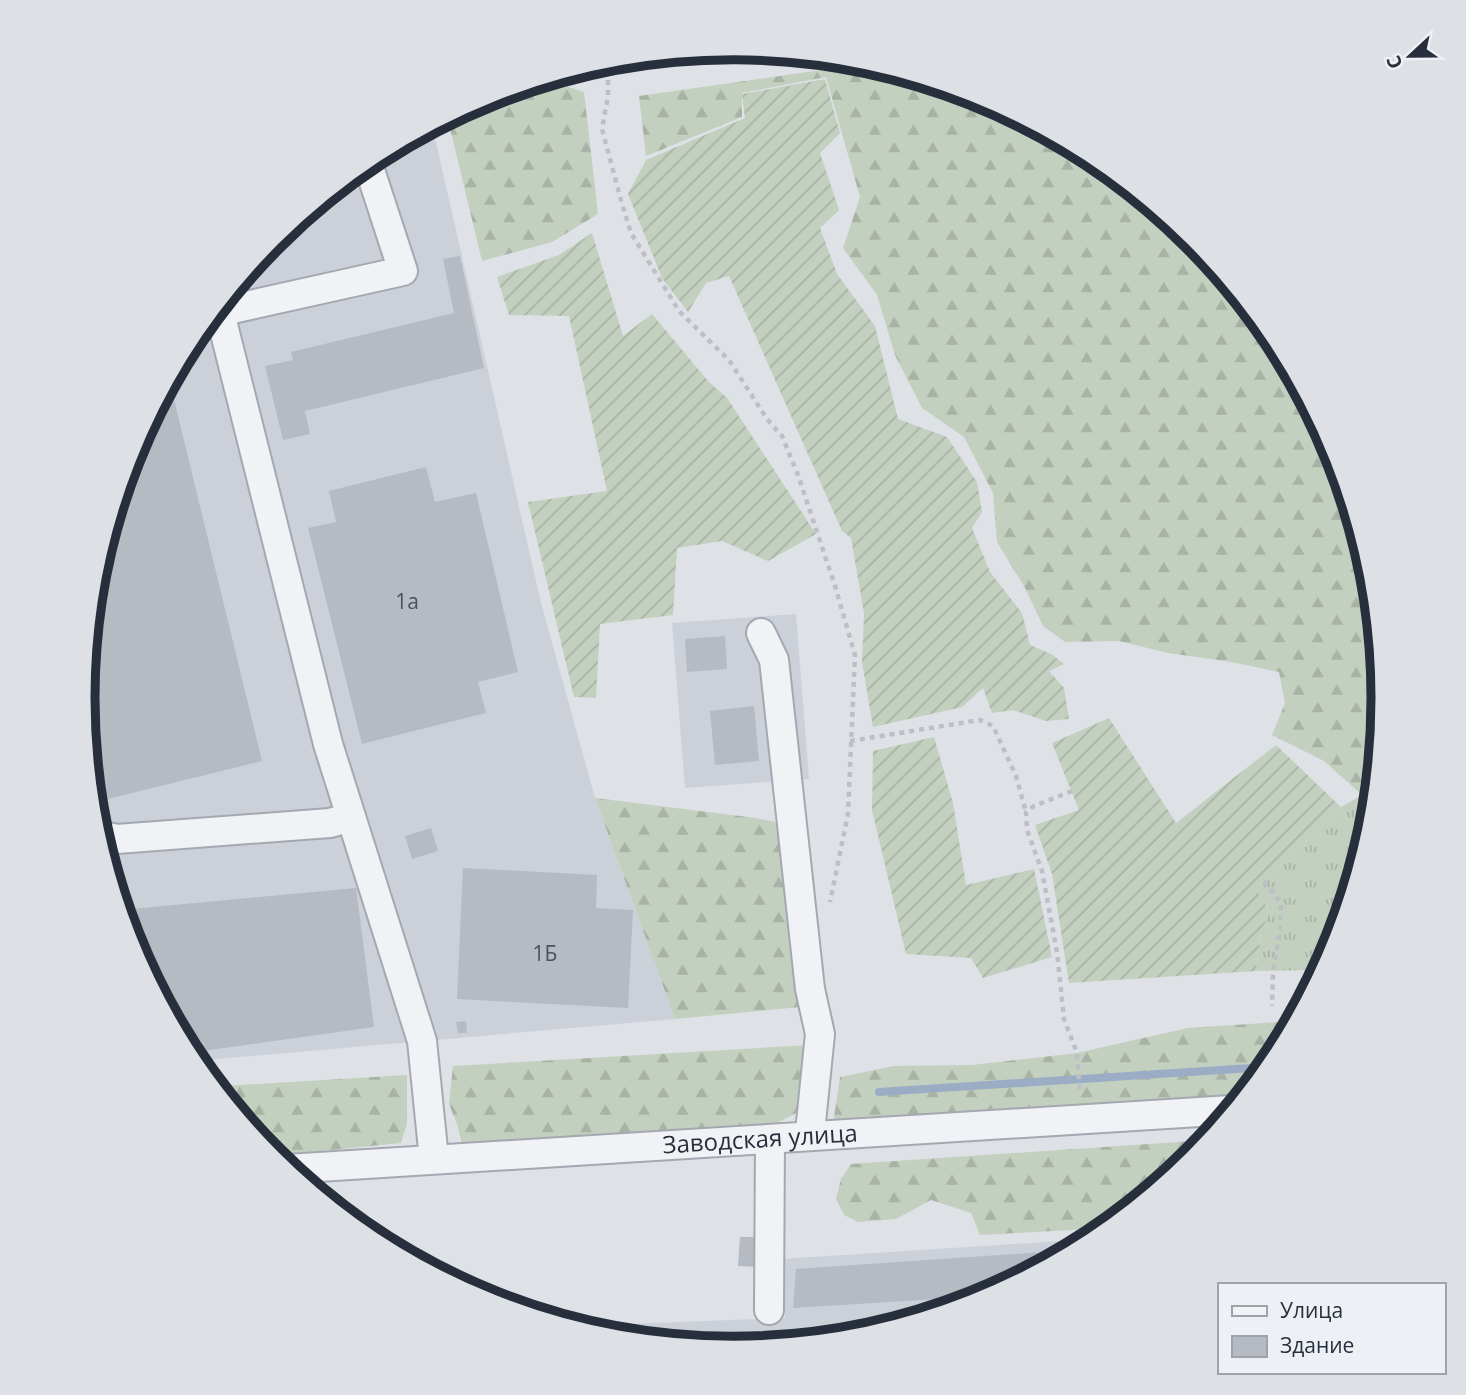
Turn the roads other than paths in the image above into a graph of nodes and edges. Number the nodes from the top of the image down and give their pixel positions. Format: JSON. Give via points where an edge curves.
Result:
{"nodes":[{"id":1,"x":371,"y":173,"type":"edge"},
{"id":2,"x":230,"y":306,"type":"edge"},
{"id":3,"x":221,"y":318,"type":"edge"},
{"id":4,"x":761,"y":633,"type":"dead end"},
{"id":5,"x":351,"y":817,"type":"junction"},
{"id":6,"x":111,"y":838,"type":"edge"},
{"id":7,"x":1219,"y":1111,"type":"edge"},
{"id":8,"x":808,"y":1136,"type":"junction"},
{"id":9,"x":770,"y":1139,"type":"junction"},
{"id":10,"x":434,"y":1159,"type":"junction"},
{"id":11,"x":302,"y":1168,"type":"edge"},
{"id":12,"x":769,"y":1310,"type":"dead end"}],
"edges":[{"from":1,"to":2,"type":"street","via":[[403,271]]},
{"from":3,"to":5,"type":"street","via":[[328,744]]},
{"from":4,"to":8,"type":"street","via":[[774,660],[810,989],[820,1034]]},
{"from":5,"to":6,"type":"street","via":[[331,823]]},
{"from":5,"to":10,"type":"street","via":[[422,1041]]},
{"from":7,"to":8,"type":"street","name":"Заводская улица"},
{"from":8,"to":9,"type":"street","name":"Заводская улица"},
{"from":9,"to":10,"type":"street","name":"Заводская улица"},
{"from":9,"to":12,"type":"street"},
{"from":10,"to":11,"type":"street","name":"Заводская улица"}]}
